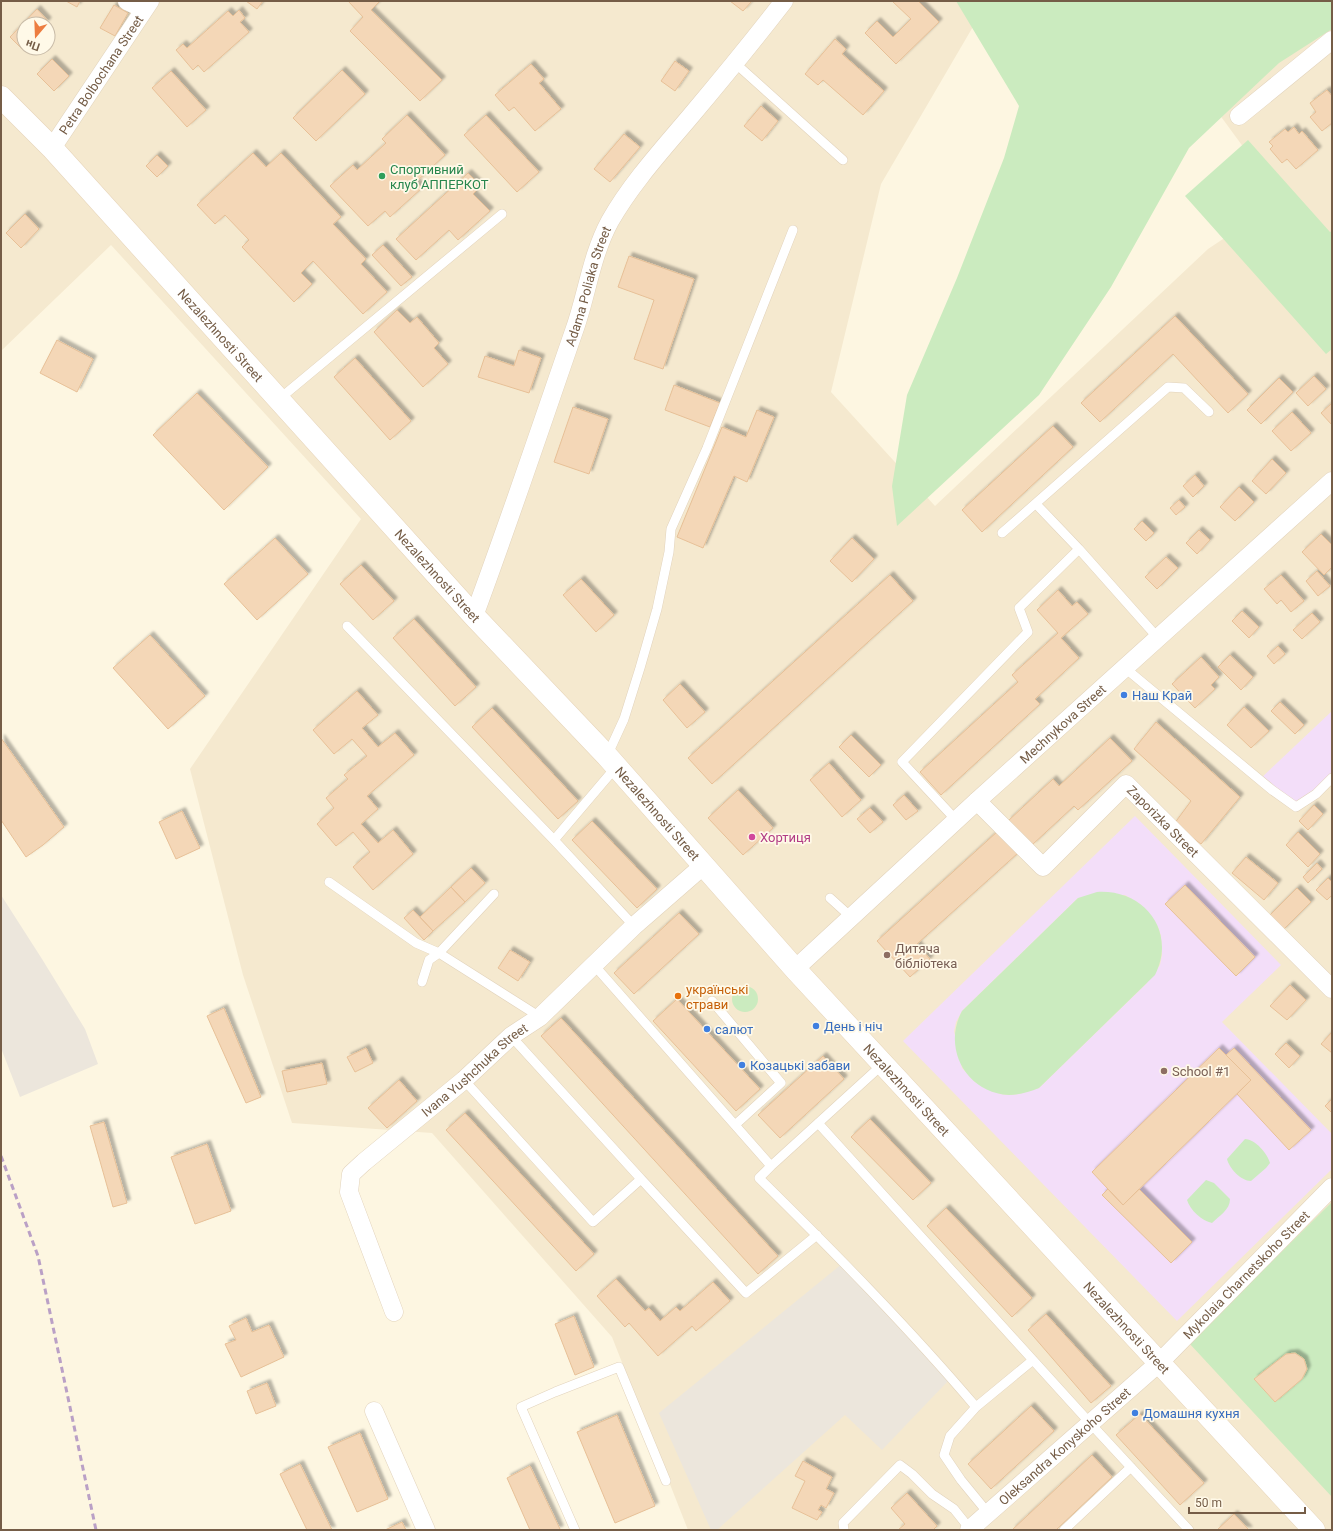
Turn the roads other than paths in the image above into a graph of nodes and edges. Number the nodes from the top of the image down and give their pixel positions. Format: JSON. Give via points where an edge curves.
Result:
{"nodes":[{"id":1,"x":127,"y":1,"type":"edge"},
{"id":2,"x":784,"y":1,"type":"edge"},
{"id":3,"x":147,"y":5,"type":"edge"},
{"id":4,"x":1332,"y":40,"type":"edge"},
{"id":5,"x":735,"y":63,"type":"junction"},
{"id":6,"x":1,"y":97,"type":"edge"},
{"id":7,"x":1239,"y":116,"type":"dead end"},
{"id":8,"x":52,"y":148,"type":"junction"},
{"id":9,"x":843,"y":160,"type":"dead end"},
{"id":10,"x":502,"y":214,"type":"dead end"},
{"id":11,"x":793,"y":230,"type":"dead end"},
{"id":12,"x":278,"y":400,"type":"junction"},
{"id":13,"x":1209,"y":412,"type":"dead end"},
{"id":14,"x":1332,"y":480,"type":"edge"},
{"id":15,"x":1036,"y":504,"type":"junction"},
{"id":16,"x":1002,"y":533,"type":"dead end"},
{"id":17,"x":1079,"y":549,"type":"junction"},
{"id":18,"x":474,"y":616,"type":"junction"},
{"id":19,"x":347,"y":626,"type":"dead end"},
{"id":20,"x":1158,"y":638,"type":"junction"},
{"id":21,"x":1125,"y":668,"type":"junction"},
{"id":22,"x":611,"y":762,"type":"junction"},
{"id":23,"x":1332,"y":778,"type":"edge"},
{"id":24,"x":977,"y":801,"type":"junction"},
{"id":25,"x":956,"y":820,"type":"junction"},
{"id":26,"x":554,"y":840,"type":"junction"},
{"id":27,"x":704,"y":866,"type":"junction"},
{"id":28,"x":329,"y":882,"type":"dead end"},
{"id":29,"x":494,"y":894,"type":"dead end"},
{"id":30,"x":830,"y":898,"type":"dead end"},
{"id":31,"x":851,"y":917,"type":"junction"},
{"id":32,"x":634,"y":926,"type":"junction"},
{"id":33,"x":439,"y":953,"type":"junction"},
{"id":34,"x":594,"y":965,"type":"junction"},
{"id":35,"x":795,"y":969,"type":"junction"},
{"id":36,"x":422,"y":982,"type":"dead end"},
{"id":37,"x":1332,"y":989,"type":"edge"},
{"id":38,"x":712,"y":1001,"type":"dead end"},
{"id":39,"x":540,"y":1017,"type":"junction"},
{"id":40,"x":511,"y":1036,"type":"junction"},
{"id":41,"x":883,"y":1064,"type":"junction"},
{"id":42,"x":464,"y":1080,"type":"junction"},
{"id":43,"x":818,"y":1124,"type":"junction"},
{"id":44,"x":734,"y":1125,"type":"junction"},
{"id":45,"x":770,"y":1166,"type":"junction"},
{"id":46,"x":640,"y":1179,"type":"junction"},
{"id":47,"x":1332,"y":1186,"type":"edge"},
{"id":48,"x":816,"y":1235,"type":"junction"},
{"id":49,"x":394,"y":1312,"type":"dead end"},
{"id":50,"x":1033,"y":1360,"type":"junction"},
{"id":51,"x":1160,"y":1362,"type":"junction"},
{"id":52,"x":976,"y":1407,"type":"junction"},
{"id":53,"x":374,"y":1411,"type":"dead end"},
{"id":54,"x":1090,"y":1423,"type":"junction"},
{"id":55,"x":1131,"y":1467,"type":"junction"},
{"id":56,"x":666,"y":1480,"type":"dead end"},
{"id":57,"x":979,"y":1525,"type":"edge"},
{"id":58,"x":426,"y":1530,"type":"edge"},
{"id":59,"x":575,"y":1530,"type":"edge"},
{"id":60,"x":844,"y":1530,"type":"edge"},
{"id":61,"x":1064,"y":1530,"type":"edge"},
{"id":62,"x":1189,"y":1530,"type":"edge"},
{"id":63,"x":1314,"y":1530,"type":"edge"}],
"edges":[{"from":1,"to":3,"type":"street"},
{"from":2,"to":5,"type":"street","name":"Adama Poliaka Street"},
{"from":3,"to":8,"type":"street","name":"Petra Bolbochana Street"},
{"from":4,"to":7,"type":"street"},
{"from":5,"to":9,"type":"lane"},
{"from":5,"to":18,"type":"street","name":"Adama Poliaka Street","via":[[658,155],[624,199],[610,222],[597,250],[580,313],[510,520]]},
{"from":6,"to":8,"type":"main road","name":"Nezalezhnosti Street"},
{"from":8,"to":12,"type":"main road","name":"Nezalezhnosti Street"},
{"from":10,"to":12,"type":"lane"},
{"from":11,"to":22,"type":"lane","via":[[707,448],[671,529],[657,609]]},
{"from":12,"to":18,"type":"main road","name":"Nezalezhnosti Street"},
{"from":13,"to":15,"type":"lane","via":[[1184,388],[1168,387]]},
{"from":14,"to":20,"type":"street","name":"Mechnykova Street"},
{"from":15,"to":16,"type":"lane"},
{"from":15,"to":17,"type":"lane"},
{"from":17,"to":20,"type":"lane"},
{"from":17,"to":25,"type":"lane","via":[[1019,608],[1028,632],[902,762]]},
{"from":18,"to":22,"type":"main road","name":"Nezalezhnosti Street"},
{"from":19,"to":26,"type":"lane"},
{"from":20,"to":21,"type":"street","name":"Mechnykova Street"},
{"from":21,"to":23,"type":"lane","via":[[1296,807],[1316,794]]},
{"from":21,"to":24,"type":"street","name":"Mechnykova Street"},
{"from":22,"to":26,"type":"lane"},
{"from":22,"to":27,"type":"main road","name":"Nezalezhnosti Street"},
{"from":24,"to":25,"type":"street","name":"Mechnykova Street"},
{"from":24,"to":37,"type":"street","name":"Zaporizka Street","via":[[1043,867],[1126,784]]},
{"from":25,"to":31,"type":"street","name":"Mechnykova Street"},
{"from":26,"to":32,"type":"lane"},
{"from":27,"to":32,"type":"street","name":"Ivana Yushchuka Street"},
{"from":27,"to":35,"type":"main road","name":"Nezalezhnosti Street"},
{"from":28,"to":33,"type":"lane","via":[[416,943]]},
{"from":29,"to":33,"type":"lane"},
{"from":30,"to":31,"type":"lane"},
{"from":31,"to":35,"type":"street","name":"Mechnykova Street"},
{"from":32,"to":34,"type":"street","name":"Ivana Yushchuka Street"},
{"from":33,"to":36,"type":"lane","via":[[429,960]]},
{"from":33,"to":39,"type":"lane"},
{"from":34,"to":39,"type":"street","name":"Ivana Yushchuka Street"},
{"from":34,"to":44,"type":"lane"},
{"from":35,"to":41,"type":"main road","name":"Nezalezhnosti Street"},
{"from":38,"to":44,"type":"lane","via":[[781,1083]]},
{"from":39,"to":40,"type":"street","name":"Ivana Yushchuka Street"},
{"from":40,"to":42,"type":"street","name":"Ivana Yushchuka Street"},
{"from":40,"to":46,"type":"lane"},
{"from":41,"to":43,"type":"lane"},
{"from":41,"to":51,"type":"main road","name":"Nezalezhnosti Street"},
{"from":42,"to":46,"type":"lane","via":[[593,1222]]},
{"from":42,"to":49,"type":"street","name":"Ivana Yushchuka Street","via":[[351,1174],[349,1192]]},
{"from":43,"to":45,"type":"lane"},
{"from":43,"to":50,"type":"lane"},
{"from":44,"to":45,"type":"lane"},
{"from":45,"to":48,"type":"lane","via":[[759,1178]]},
{"from":46,"to":48,"type":"lane","via":[[746,1293]]},
{"from":47,"to":51,"type":"street","name":"Mykolaia Charnetskoho Street"},
{"from":48,"to":52,"type":"lane","via":[[854,1272]]},
{"from":50,"to":52,"type":"lane"},
{"from":50,"to":54,"type":"lane"},
{"from":51,"to":54,"type":"street","name":"Oleksandra Konyskoho Street"},
{"from":51,"to":63,"type":"main road","name":"Nezalezhnosti Street"},
{"from":52,"to":57,"type":"lane","via":[[950,1436],[944,1455],[962,1480]]},
{"from":53,"to":58,"type":"street"},
{"from":54,"to":55,"type":"lane"},
{"from":54,"to":57,"type":"street","name":"Oleksandra Konyskoho Street"},
{"from":55,"to":61,"type":"lane"},
{"from":55,"to":62,"type":"lane"},
{"from":56,"to":59,"type":"lane","via":[[619,1368],[521,1407]]},
{"from":57,"to":60,"type":"lane","via":[[932,1494],[900,1465],[843,1523]]}]}
